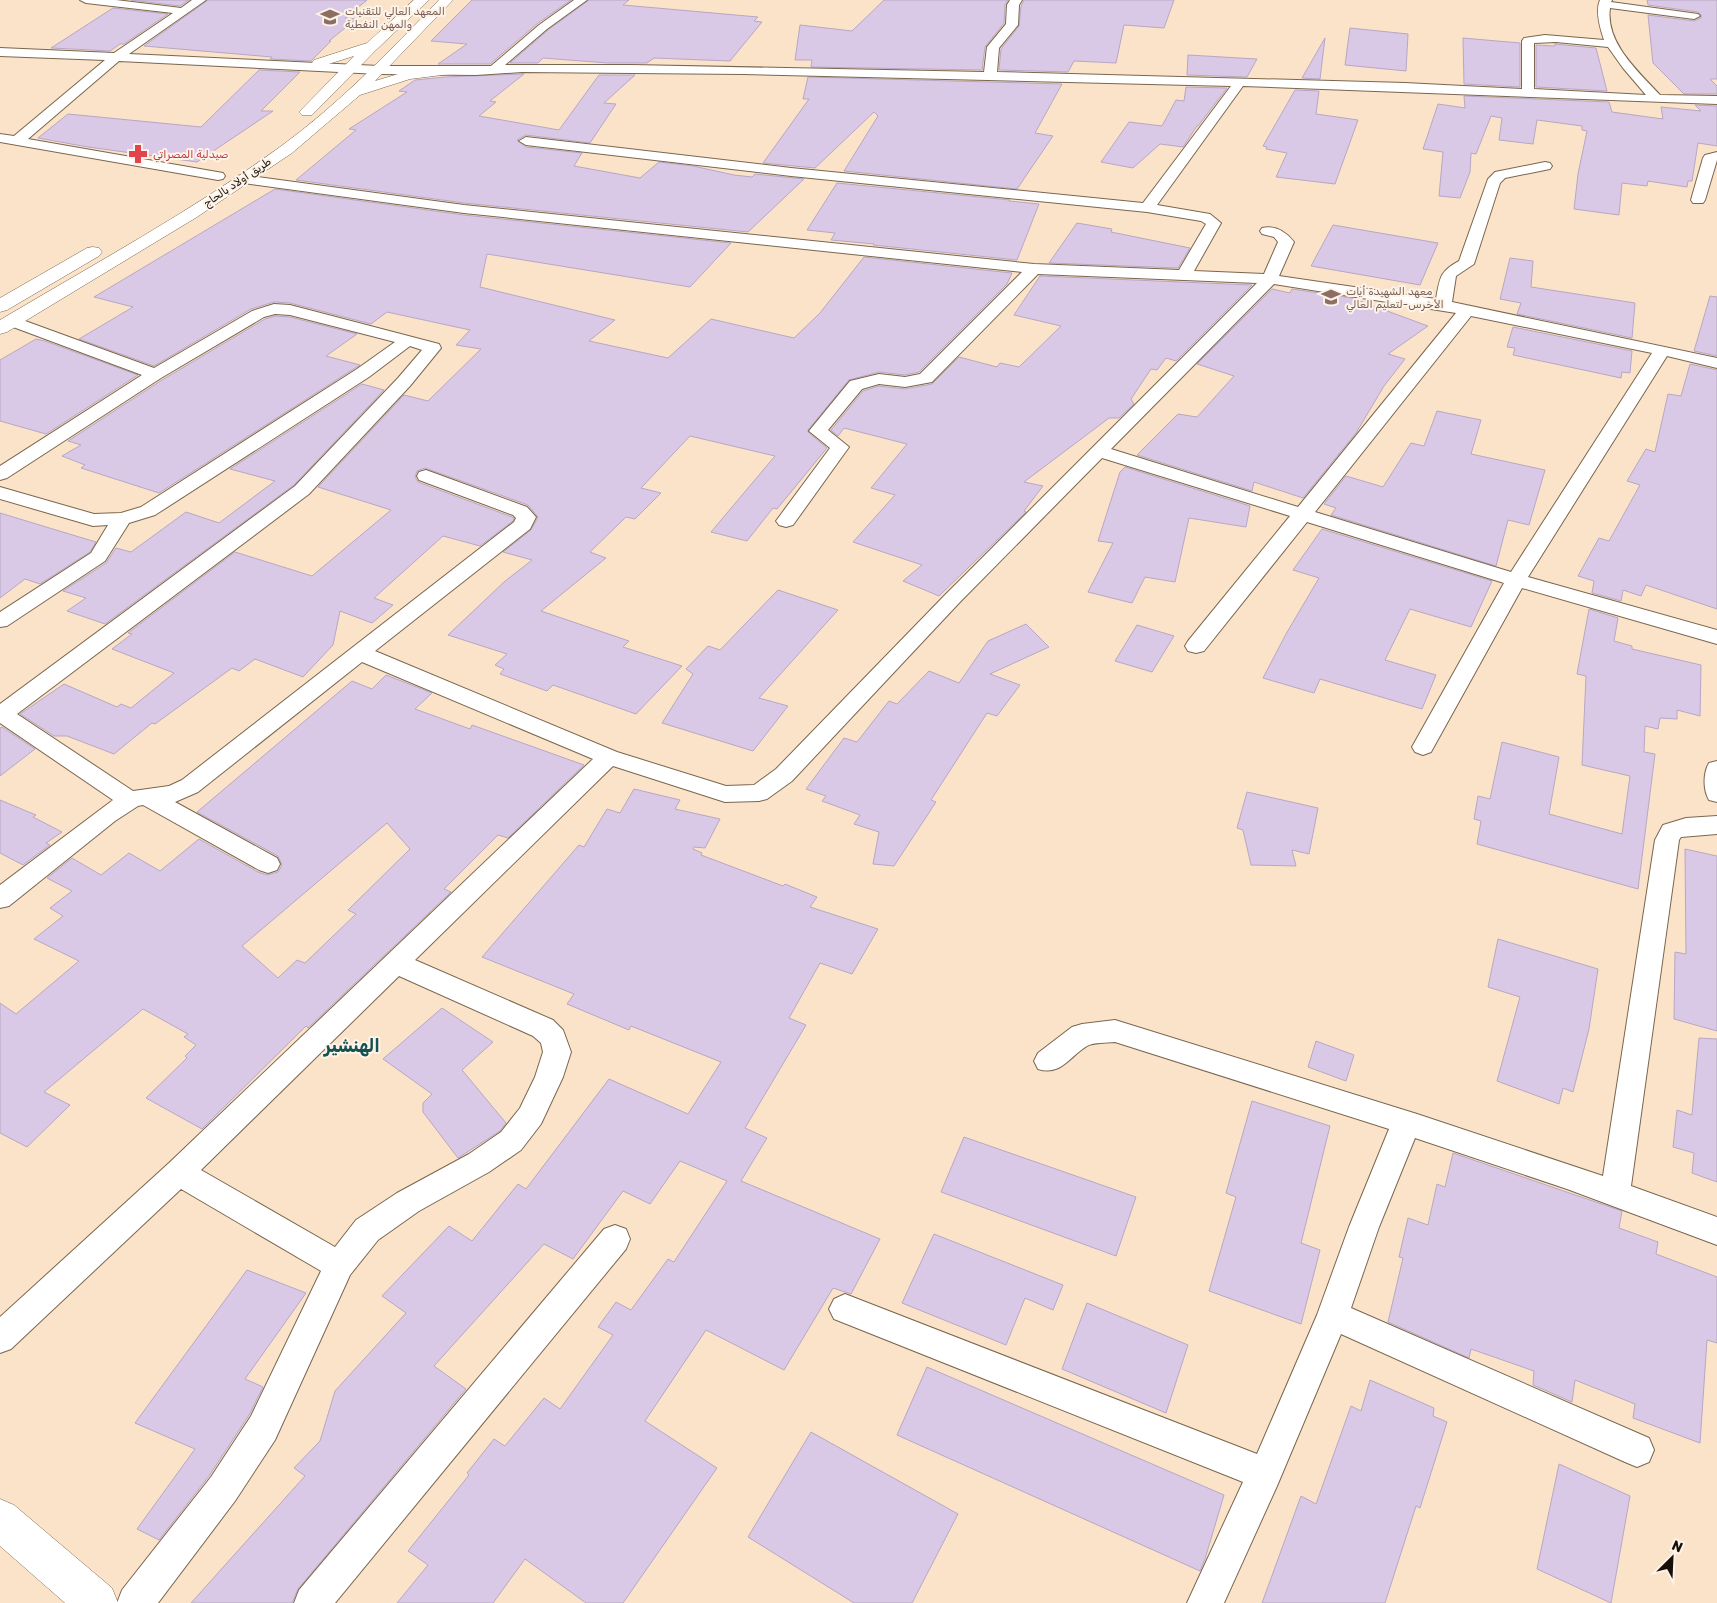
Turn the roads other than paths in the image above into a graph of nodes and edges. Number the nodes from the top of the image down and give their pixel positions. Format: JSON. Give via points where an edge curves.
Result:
{"nodes":[{"id":1,"x":86,"y":0,"type":"edge"},
{"id":2,"x":200,"y":0,"type":"edge"},
{"id":3,"x":422,"y":0,"type":"edge"},
{"id":4,"x":446,"y":0,"type":"edge"},
{"id":5,"x":580,"y":0,"type":"edge"},
{"id":6,"x":1016,"y":0,"type":"edge"},
{"id":7,"x":1605,"y":2,"type":"edge"},
{"id":8,"x":181,"y":11,"type":"junction"},
{"id":9,"x":1694,"y":16,"type":"dead end"},
{"id":10,"x":1612,"y":44,"type":"junction"},
{"id":11,"x":371,"y":46,"type":"junction"},
{"id":12,"x":411,"y":50,"type":"junction"},
{"id":13,"x":0,"y":52,"type":"edge"},
{"id":14,"x":115,"y":58,"type":"junction"},
{"id":15,"x":313,"y":65,"type":"junction"},
{"id":16,"x":353,"y":65,"type":"junction"},
{"id":17,"x":497,"y":66,"type":"junction"},
{"id":18,"x":382,"y":67,"type":"junction"},
{"id":19,"x":446,"y":68,"type":"junction"},
{"id":20,"x":522,"y":68,"type":"junction"},
{"id":21,"x":990,"y":75,"type":"junction"},
{"id":22,"x":1240,"y":82,"type":"junction"},
{"id":23,"x":329,"y":91,"type":"junction"},
{"id":24,"x":1528,"y":93,"type":"junction"},
{"id":25,"x":353,"y":94,"type":"junction"},
{"id":26,"x":1656,"y":99,"type":"junction"},
{"id":27,"x":1717,"y":100,"type":"edge"},
{"id":28,"x":294,"y":122,"type":"dead end"},
{"id":29,"x":7,"y":141,"type":"edge"},
{"id":30,"x":526,"y":141,"type":"dead end"},
{"id":31,"x":1717,"y":156,"type":"edge"},
{"id":32,"x":1545,"y":166,"type":"dead end"},
{"id":33,"x":238,"y":172,"type":"junction"},
{"id":34,"x":218,"y":176,"type":"junction"},
{"id":35,"x":202,"y":187,"type":"dead end"},
{"id":36,"x":1698,"y":200,"type":"dead end"},
{"id":37,"x":1147,"y":208,"type":"junction"},
{"id":38,"x":1267,"y":231,"type":"dead end"},
{"id":39,"x":104,"y":246,"type":"dead end"},
{"id":40,"x":1034,"y":269,"type":"junction"},
{"id":41,"x":1184,"y":275,"type":"junction"},
{"id":42,"x":1270,"y":279,"type":"junction"},
{"id":43,"x":1443,"y":305,"type":"junction"},
{"id":44,"x":0,"y":306,"type":"edge"},
{"id":45,"x":1467,"y":310,"type":"junction"},
{"id":46,"x":5,"y":325,"type":"edge"},
{"id":47,"x":408,"y":340,"type":"junction"},
{"id":48,"x":1662,"y":350,"type":"junction"},
{"id":49,"x":1717,"y":363,"type":"edge"},
{"id":50,"x":155,"y":374,"type":"junction"},
{"id":51,"x":1098,"y":451,"type":"junction"},
{"id":52,"x":0,"y":474,"type":"edge"},
{"id":53,"x":426,"y":476,"type":"dead end"},
{"id":54,"x":0,"y":492,"type":"edge"},
{"id":55,"x":1302,"y":514,"type":"junction"},
{"id":56,"x":122,"y":519,"type":"junction"},
{"id":57,"x":786,"y":521,"type":"dead end"},
{"id":58,"x":1516,"y":580,"type":"junction"},
{"id":59,"x":0,"y":621,"type":"edge"},
{"id":60,"x":1717,"y":637,"type":"edge"},
{"id":61,"x":1196,"y":646,"type":"dead end"},
{"id":62,"x":360,"y":653,"type":"junction"},
{"id":63,"x":1423,"y":747,"type":"dead end"},
{"id":64,"x":609,"y":757,"type":"junction"},
{"id":65,"x":1717,"y":769,"type":"edge"},
{"id":66,"x":1717,"y":794,"type":"edge"},
{"id":67,"x":138,"y":798,"type":"junction"},
{"id":68,"x":1717,"y":825,"type":"edge"},
{"id":69,"x":268,"y":864,"type":"dead end"},
{"id":70,"x":0,"y":899,"type":"edge"},
{"id":71,"x":396,"y":963,"type":"junction"},
{"id":72,"x":1048,"y":1061,"type":"dead end"},
{"id":73,"x":1406,"y":1123,"type":"junction"},
{"id":74,"x":180,"y":1172,"type":"junction"},
{"id":75,"x":1615,"y":1192,"type":"junction"},
{"id":76,"x":1717,"y":1231,"type":"edge"},
{"id":77,"x":615,"y":1239,"type":"dead end"},
{"id":78,"x":339,"y":1265,"type":"junction"},
{"id":79,"x":845,"y":1310,"type":"dead end"},
{"id":80,"x":1333,"y":1315,"type":"junction"},
{"id":81,"x":0,"y":1338,"type":"edge"},
{"id":82,"x":1637,"y":1450,"type":"dead end"},
{"id":83,"x":1265,"y":1474,"type":"junction"},
{"id":84,"x":0,"y":1519,"type":"edge"},
{"id":85,"x":97,"y":1603,"type":"edge"},
{"id":86,"x":135,"y":1603,"type":"edge"},
{"id":87,"x":312,"y":1603,"type":"edge"},
{"id":88,"x":1204,"y":1603,"type":"edge"}],
"edges":[{"from":1,"to":8,"type":"street"},
{"from":2,"to":8,"type":"street"},
{"from":3,"to":11,"type":"main road"},
{"from":4,"to":12,"type":"main road","name":"طريق أولاد بالحاج"},
{"from":5,"to":17,"type":"street"},
{"from":6,"to":21,"type":"street","via":[[1012,25],[993,47]]},
{"from":7,"to":9,"type":"street"},
{"from":7,"to":10,"type":"street","via":[[1603,22]]},
{"from":8,"to":14,"type":"street"},
{"from":10,"to":24,"type":"street","via":[[1531,39],[1528,41]]},
{"from":10,"to":26,"type":"street"},
{"from":11,"to":15,"type":"main road"},
{"from":11,"to":16,"type":"main road"},
{"from":12,"to":18,"type":"main road","name":"طريق أولاد بالحاج"},
{"from":12,"to":19,"type":"main road"},
{"from":13,"to":14,"type":"street"},
{"from":14,"to":15,"type":"street"},
{"from":14,"to":29,"type":"street"},
{"from":15,"to":16,"type":"street"},
{"from":15,"to":23,"type":"main road","via":[[326,80]]},
{"from":16,"to":18,"type":"street"},
{"from":16,"to":23,"type":"main road"},
{"from":17,"to":19,"type":"street"},
{"from":17,"to":20,"type":"street"},
{"from":18,"to":19,"type":"street"},
{"from":18,"to":25,"type":"main road","name":"طريق أولاد بالحاج"},
{"from":19,"to":20,"type":"street"},
{"from":19,"to":25,"type":"main road","via":[[408,75]]},
{"from":20,"to":21,"type":"street"},
{"from":21,"to":22,"type":"street"},
{"from":22,"to":24,"type":"street"},
{"from":22,"to":37,"type":"street"},
{"from":23,"to":28,"type":"main road"},
{"from":24,"to":26,"type":"street"},
{"from":25,"to":33,"type":"main road","name":"طريق أولاد بالحاج","via":[[286,150]]},
{"from":26,"to":27,"type":"street"},
{"from":29,"to":34,"type":"street"},
{"from":30,"to":37,"type":"street"},
{"from":31,"to":36,"type":"street","via":[[1710,158]]},
{"from":32,"to":43,"type":"street","via":[[1500,175],[1493,182],[1466,264],[1448,276]]},
{"from":33,"to":34,"type":"main road","name":"طريق أولاد بالحاج"},
{"from":33,"to":40,"type":"street","via":[[502,214]]},
{"from":33,"to":46,"type":"main road","name":"طريق أولاد بالحاج","via":[[191,213]]},
{"from":34,"to":35,"type":"main road","name":"طريق أولاد بالحاج"},
{"from":37,"to":41,"type":"street","via":[[1205,217],[1214,223]]},
{"from":38,"to":42,"type":"street","via":[[1279,234],[1286,242]]},
{"from":39,"to":44,"type":"main road"},
{"from":40,"to":41,"type":"street"},
{"from":40,"to":57,"type":"street","via":[[926,378],[905,382],[880,379],[856,385],[818,431],[840,447]]},
{"from":41,"to":42,"type":"street"},
{"from":42,"to":43,"type":"street"},
{"from":42,"to":51,"type":"street"},
{"from":43,"to":45,"type":"street"},
{"from":45,"to":48,"type":"street"},
{"from":45,"to":55,"type":"street"},
{"from":46,"to":50,"type":"street"},
{"from":47,"to":50,"type":"street","via":[[290,310],[274,309],[258,314]]},
{"from":47,"to":56,"type":"street","via":[[363,373],[148,511]]},
{"from":47,"to":67,"type":"street","via":[[433,348],[302,490],[2,714]]},
{"from":48,"to":49,"type":"street"},
{"from":48,"to":58,"type":"street"},
{"from":50,"to":52,"type":"street"},
{"from":51,"to":55,"type":"street"},
{"from":51,"to":64,"type":"street","via":[[784,775],[760,793],[725,794]]},
{"from":53,"to":62,"type":"street","via":[[520,511],[526,517],[523,525]]},
{"from":54,"to":56,"type":"street","via":[[93,520]]},
{"from":55,"to":58,"type":"street"},
{"from":55,"to":61,"type":"street"},
{"from":56,"to":59,"type":"street","via":[[98,557]]},
{"from":58,"to":60,"type":"street"},
{"from":58,"to":63,"type":"street"},
{"from":62,"to":64,"type":"street"},
{"from":62,"to":67,"type":"street","via":[[190,786],[173,794]]},
{"from":64,"to":71,"type":"street"},
{"from":65,"to":66,"type":"street"},
{"from":67,"to":69,"type":"street"},
{"from":67,"to":70,"type":"street","via":[[107,815]]},
{"from":68,"to":75,"type":"street","via":[[1672,831],[1667,840]]},
{"from":71,"to":74,"type":"street"},
{"from":71,"to":78,"type":"street","via":[[543,1028],[553,1038],[557,1052],[531,1116],[511,1141],[479,1163],[408,1202],[368,1230]]},
{"from":72,"to":73,"type":"street","via":[[1082,1035],[1114,1031]]},
{"from":73,"to":75,"type":"street"},
{"from":73,"to":80,"type":"street"},
{"from":74,"to":78,"type":"street"},
{"from":74,"to":81,"type":"street"},
{"from":75,"to":76,"type":"street"},
{"from":77,"to":87,"type":"street"},
{"from":78,"to":86,"type":"street","via":[[263,1428],[223,1489]]},
{"from":79,"to":83,"type":"street"},
{"from":80,"to":82,"type":"street"},
{"from":80,"to":83,"type":"street"},
{"from":83,"to":88,"type":"street"},
{"from":84,"to":85,"type":"main road"}]}
